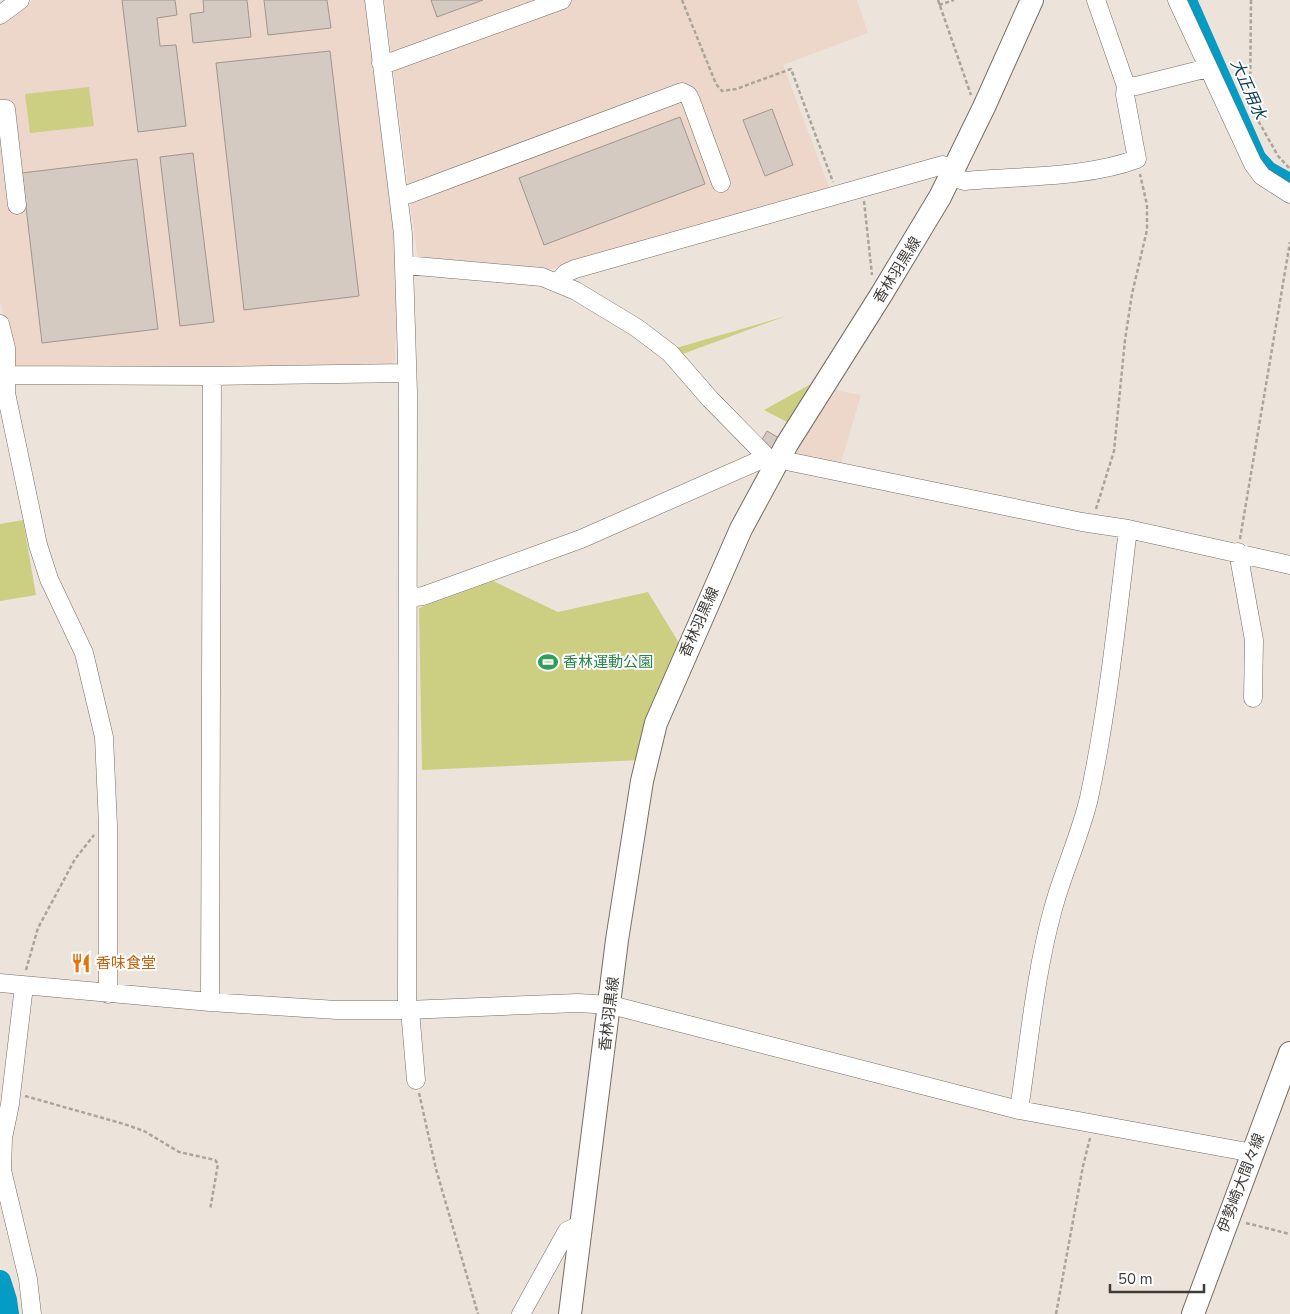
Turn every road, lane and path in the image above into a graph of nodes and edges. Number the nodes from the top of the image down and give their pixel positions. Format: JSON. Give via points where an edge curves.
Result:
{"nodes":[{"id":1,"x":20,"y":0,"type":"edge"},
{"id":2,"x":374,"y":0,"type":"edge"},
{"id":3,"x":562,"y":0,"type":"edge"},
{"id":4,"x":682,"y":0,"type":"edge"},
{"id":5,"x":938,"y":0,"type":"edge"},
{"id":6,"x":954,"y":0,"type":"edge"},
{"id":7,"x":1032,"y":0,"type":"edge"},
{"id":8,"x":1096,"y":0,"type":"edge"},
{"id":9,"x":1176,"y":0,"type":"edge"},
{"id":10,"x":1251,"y":0,"type":"edge"},
{"id":11,"x":939,"y":5,"type":"junction"},
{"id":12,"x":0,"y":15,"type":"edge"},
{"id":13,"x":381,"y":62,"type":"junction"},
{"id":14,"x":1208,"y":68,"type":"junction"},
{"id":15,"x":1126,"y":86,"type":"junction"},
{"id":16,"x":984,"y":107,"type":"junction"},
{"id":17,"x":0,"y":109,"type":"edge"},
{"id":18,"x":1137,"y":159,"type":"junction"},
{"id":19,"x":1290,"y":169,"type":"edge"},
{"id":20,"x":953,"y":173,"type":"junction"},
{"id":21,"x":721,"y":183,"type":"dead end"},
{"id":22,"x":860,"y":189,"type":"junction"},
{"id":23,"x":1290,"y":194,"type":"edge"},
{"id":24,"x":838,"y":195,"type":"junction"},
{"id":25,"x":399,"y":196,"type":"junction"},
{"id":26,"x":16,"y":205,"type":"dead end"},
{"id":27,"x":1290,"y":242,"type":"edge"},
{"id":28,"x":405,"y":264,"type":"junction"},
{"id":29,"x":558,"y":282,"type":"junction"},
{"id":30,"x":881,"y":296,"type":"junction"},
{"id":31,"x":0,"y":324,"type":"edge"},
{"id":32,"x":7,"y":374,"type":"junction"},
{"id":33,"x":406,"y":374,"type":"junction"},
{"id":34,"x":212,"y":376,"type":"junction"},
{"id":35,"x":772,"y":458,"type":"junction"},
{"id":36,"x":1094,"y":518,"type":"dead end"},
{"id":37,"x":1128,"y":529,"type":"junction"},
{"id":38,"x":1238,"y":552,"type":"junction"},
{"id":39,"x":1290,"y":565,"type":"edge"},
{"id":40,"x":408,"y":598,"type":"junction"},
{"id":41,"x":1253,"y":698,"type":"dead end"},
{"id":42,"x":108,"y":826,"type":"junction"},
{"id":43,"x":0,"y":983,"type":"edge"},
{"id":44,"x":24,"y":986,"type":"junction"},
{"id":45,"x":108,"y":994,"type":"junction"},
{"id":46,"x":210,"y":1002,"type":"junction"},
{"id":47,"x":611,"y":1005,"type":"junction"},
{"id":48,"x":408,"y":1010,"type":"junction"},
{"id":49,"x":1290,"y":1052,"type":"edge"},
{"id":50,"x":416,"y":1080,"type":"joint"},
{"id":51,"x":11,"y":1094,"type":"junction"},
{"id":52,"x":1019,"y":1110,"type":"junction"},
{"id":53,"x":1093,"y":1125,"type":"junction"},
{"id":54,"x":1253,"y":1153,"type":"junction"},
{"id":55,"x":210,"y":1210,"type":"dead end"},
{"id":56,"x":1227,"y":1219,"type":"junction"},
{"id":57,"x":582,"y":1224,"type":"junction"},
{"id":58,"x":1290,"y":1234,"type":"edge"},
{"id":59,"x":32,"y":1314,"type":"edge"},
{"id":60,"x":478,"y":1314,"type":"edge"},
{"id":61,"x":521,"y":1314,"type":"edge"},
{"id":62,"x":570,"y":1314,"type":"edge"},
{"id":63,"x":1056,"y":1314,"type":"edge"},
{"id":64,"x":1193,"y":1314,"type":"edge"}],
"edges":[{"from":1,"to":12,"type":"street"},
{"from":2,"to":13,"type":"street"},
{"from":3,"to":13,"type":"street","via":[[391,62]]},
{"from":4,"to":24,"type":"path","via":[[716,84],[722,91],[791,69]]},
{"from":5,"to":11,"type":"path"},
{"from":6,"to":11,"type":"path"},
{"from":7,"to":16,"type":"main road","name":"香林羽黒線"},
{"from":8,"to":15,"type":"street"},
{"from":9,"to":14,"type":"street"},
{"from":10,"to":19,"type":"path","via":[[1249,106],[1278,156]]},
{"from":11,"to":16,"type":"path","via":[[971,97]]},
{"from":13,"to":25,"type":"street"},
{"from":14,"to":15,"type":"street"},
{"from":14,"to":23,"type":"street","via":[[1253,164],[1262,176]]},
{"from":15,"to":18,"type":"street"},
{"from":16,"to":20,"type":"main road","name":"香林羽黒線"},
{"from":17,"to":26,"type":"street","via":[[6,108]]},
{"from":18,"to":20,"type":"street","via":[[1067,173],[965,181]]},
{"from":18,"to":36,"type":"path","via":[[1147,205],[1147,230],[1126,331],[1114,450]]},
{"from":20,"to":22,"type":"street","via":[[942,165]]},
{"from":20,"to":30,"type":"main road","name":"香林羽黒線"},
{"from":21,"to":25,"type":"street","via":[[691,101],[682,92]]},
{"from":22,"to":24,"type":"street"},
{"from":22,"to":30,"type":"path","via":[[865,203],[873,285]]},
{"from":24,"to":29,"type":"street","via":[[575,269]]},
{"from":25,"to":28,"type":"street"},
{"from":27,"to":38,"type":"path"},
{"from":28,"to":29,"type":"street","via":[[542,277]]},
{"from":28,"to":33,"type":"street"},
{"from":29,"to":35,"type":"street","via":[[655,341],[710,400]]},
{"from":30,"to":35,"type":"main road","name":"香林羽黒線"},
{"from":31,"to":32,"type":"street","via":[[6,348]]},
{"from":32,"to":34,"type":"street"},
{"from":32,"to":42,"type":"street","via":[[7,400],[38,545],[49,579],[84,653],[101,720]]},
{"from":33,"to":34,"type":"street"},
{"from":33,"to":40,"type":"street"},
{"from":34,"to":46,"type":"street"},
{"from":35,"to":37,"type":"street"},
{"from":35,"to":40,"type":"street","via":[[556,549],[423,596]]},
{"from":35,"to":47,"type":"main road","name":"香林羽黒線","via":[[656,723],[642,781],[617,940]]},
{"from":37,"to":38,"type":"street"},
{"from":37,"to":52,"type":"street","via":[[1104,716],[1088,800],[1046,938]]},
{"from":38,"to":39,"type":"street"},
{"from":38,"to":41,"type":"street","via":[[1254,640]]},
{"from":40,"to":48,"type":"street"},
{"from":42,"to":44,"type":"path","via":[[96,832],[85,845],[55,895],[38,928]]},
{"from":42,"to":45,"type":"street"},
{"from":43,"to":44,"type":"street"},
{"from":44,"to":45,"type":"street"},
{"from":44,"to":51,"type":"street"},
{"from":45,"to":46,"type":"street"},
{"from":46,"to":48,"type":"street","via":[[337,1010]]},
{"from":47,"to":48,"type":"street","via":[[578,1003]]},
{"from":47,"to":52,"type":"street"},
{"from":47,"to":57,"type":"main road","name":"香林羽黒線"},
{"from":48,"to":50,"type":"street"},
{"from":49,"to":54,"type":"main road","name":"伊勢崎大間々線"},
{"from":50,"to":60,"type":"path","via":[[436,1169]]},
{"from":51,"to":55,"type":"path","via":[[34,1097],[124,1124],[144,1131],[179,1152],[215,1160],[218,1164]]},
{"from":51,"to":59,"type":"street","via":[[3,1138],[3,1182],[28,1279]]},
{"from":52,"to":53,"type":"street"},
{"from":53,"to":54,"type":"street"},
{"from":53,"to":63,"type":"path"},
{"from":54,"to":56,"type":"main road","name":"伊勢崎大間々線"},
{"from":56,"to":58,"type":"path"},
{"from":56,"to":64,"type":"main road","name":"伊勢崎大間々線"},
{"from":57,"to":61,"type":"street","via":[[567,1230]]},
{"from":57,"to":62,"type":"main road","name":"香林羽黒線"}]}
